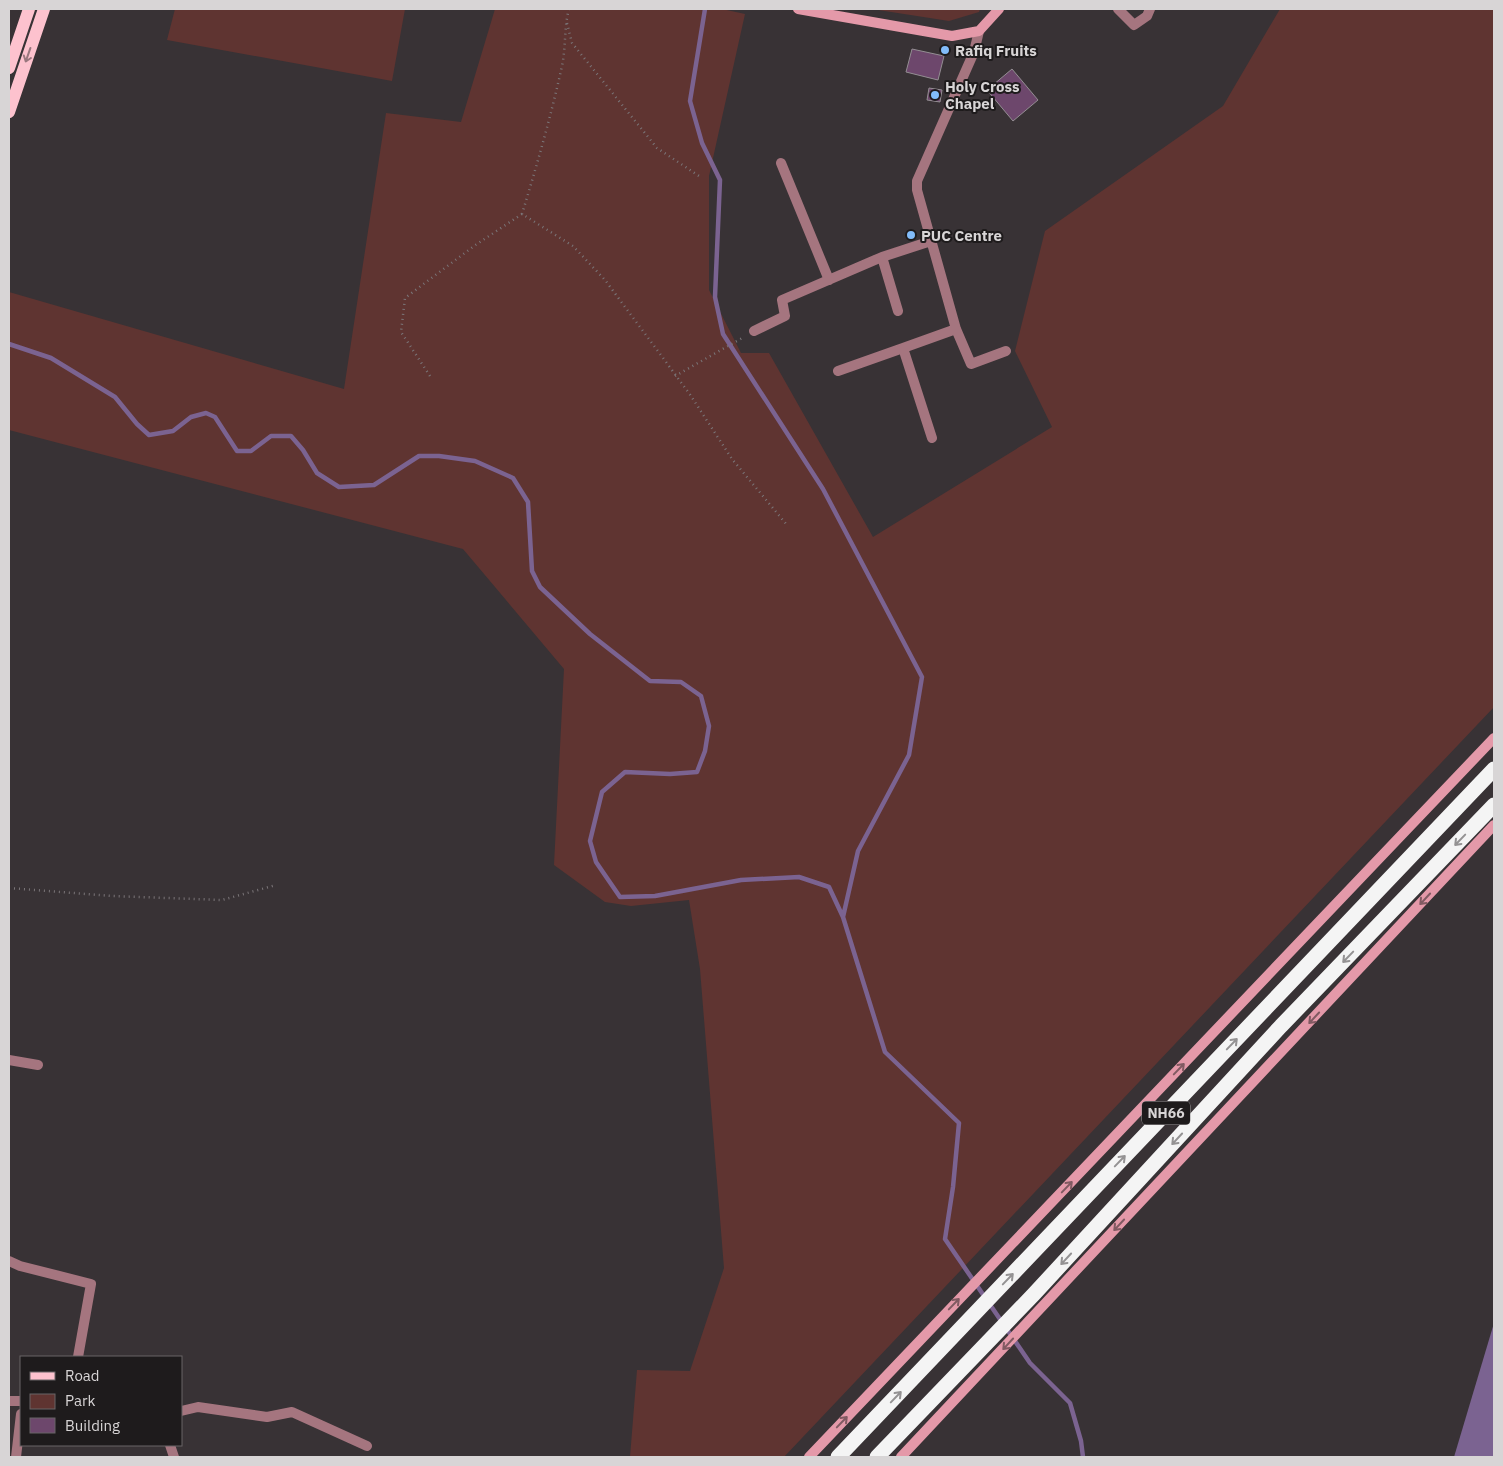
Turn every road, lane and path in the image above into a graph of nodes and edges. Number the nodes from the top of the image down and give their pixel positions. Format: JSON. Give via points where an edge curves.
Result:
{"nodes":[{"id":1,"x":29,"y":9,"type":"edge"},
{"id":2,"x":44,"y":9,"type":"edge"},
{"id":3,"x":569,"y":9,"type":"edge"},
{"id":4,"x":798,"y":9,"type":"edge"},
{"id":5,"x":999,"y":9,"type":"edge"},
{"id":6,"x":1118,"y":9,"type":"edge"},
{"id":7,"x":1150,"y":9,"type":"edge"},
{"id":8,"x":566,"y":19,"type":"junction"},
{"id":9,"x":979,"y":31,"type":"junction"},
{"id":10,"x":9,"y":68,"type":"edge"},
{"id":11,"x":9,"y":112,"type":"edge"},
{"id":12,"x":781,"y":163,"type":"dead end"},
{"id":13,"x":702,"y":178,"type":"dead end"},
{"id":14,"x":522,"y":214,"type":"junction"},
{"id":15,"x":931,"y":241,"type":"junction"},
{"id":16,"x":882,"y":257,"type":"junction"},
{"id":17,"x":828,"y":280,"type":"junction"},
{"id":18,"x":898,"y":311,"type":"dead end"},
{"id":19,"x":956,"y":329,"type":"junction"},
{"id":20,"x":754,"y":331,"type":"joint"},
{"id":21,"x":903,"y":348,"type":"junction"},
{"id":22,"x":1006,"y":351,"type":"dead end"},
{"id":23,"x":838,"y":371,"type":"dead end"},
{"id":24,"x":430,"y":376,"type":"dead end"},
{"id":25,"x":676,"y":376,"type":"junction"},
{"id":26,"x":932,"y":438,"type":"dead end"},
{"id":27,"x":787,"y":525,"type":"dead end"},
{"id":28,"x":1494,"y":738,"type":"edge"},
{"id":29,"x":1494,"y":769,"type":"edge"},
{"id":30,"x":1494,"y":805,"type":"edge"},
{"id":31,"x":1494,"y":825,"type":"edge"},
{"id":32,"x":276,"y":885,"type":"dead end"},
{"id":33,"x":9,"y":888,"type":"edge"},
{"id":34,"x":9,"y":1060,"type":"edge"},
{"id":35,"x":38,"y":1066,"type":"dead end"},
{"id":36,"x":9,"y":1261,"type":"edge"},
{"id":37,"x":78,"y":1356,"type":"edge"},
{"id":38,"x":182,"y":1411,"type":"edge"},
{"id":39,"x":20,"y":1423,"type":"edge"},
{"id":40,"x":367,"y":1446,"type":"dead end"},
{"id":41,"x":16,"y":1457,"type":"edge"},
{"id":42,"x":809,"y":1457,"type":"edge"},
{"id":43,"x":838,"y":1457,"type":"edge"},
{"id":44,"x":877,"y":1457,"type":"edge"},
{"id":45,"x":901,"y":1457,"type":"edge"}],
"edges":[{"from":1,"to":10,"type":"main road"},
{"from":2,"to":11,"type":"main road","one_way":true},
{"from":3,"to":8,"type":"path"},
{"from":4,"to":9,"type":"street","via":[[952,36]]},
{"from":5,"to":9,"type":"street"},
{"from":6,"to":7,"type":"street","via":[[1134,25],[1147,16]]},
{"from":8,"to":13,"type":"path","via":[[572,43],[657,148]]},
{"from":8,"to":14,"type":"path","via":[[560,72]]},
{"from":9,"to":15,"type":"street","via":[[974,52],[918,181]]},
{"from":12,"to":17,"type":"street"},
{"from":14,"to":24,"type":"path","via":[[405,298],[401,332]]},
{"from":14,"to":25,"type":"path","via":[[574,246],[605,280]]},
{"from":15,"to":16,"type":"street"},
{"from":15,"to":19,"type":"street"},
{"from":16,"to":17,"type":"street"},
{"from":16,"to":18,"type":"street"},
{"from":17,"to":20,"type":"street","via":[[782,300],[785,316]]},
{"from":19,"to":21,"type":"street"},
{"from":19,"to":22,"type":"street","via":[[971,364]]},
{"from":20,"to":25,"type":"path"},
{"from":21,"to":23,"type":"street"},
{"from":21,"to":26,"type":"street"},
{"from":25,"to":27,"type":"path","via":[[732,459]]},
{"from":42,"to":28,"type":"street","one_way":true},
{"from":43,"to":29,"type":"highway","number":"NH66","one_way":true},
{"from":30,"to":44,"type":"highway","number":"NH66","one_way":true,"via":[[1281,1026],[1034,1294]]},
{"from":31,"to":45,"type":"street","one_way":true},
{"from":32,"to":33,"type":"path","via":[[222,900]]},
{"from":34,"to":35,"type":"street"},
{"from":36,"to":37,"type":"street","via":[[91,1284]]},
{"from":38,"to":40,"type":"street","via":[[198,1407],[267,1416],[292,1412]]},
{"from":39,"to":41,"type":"street"}]}
